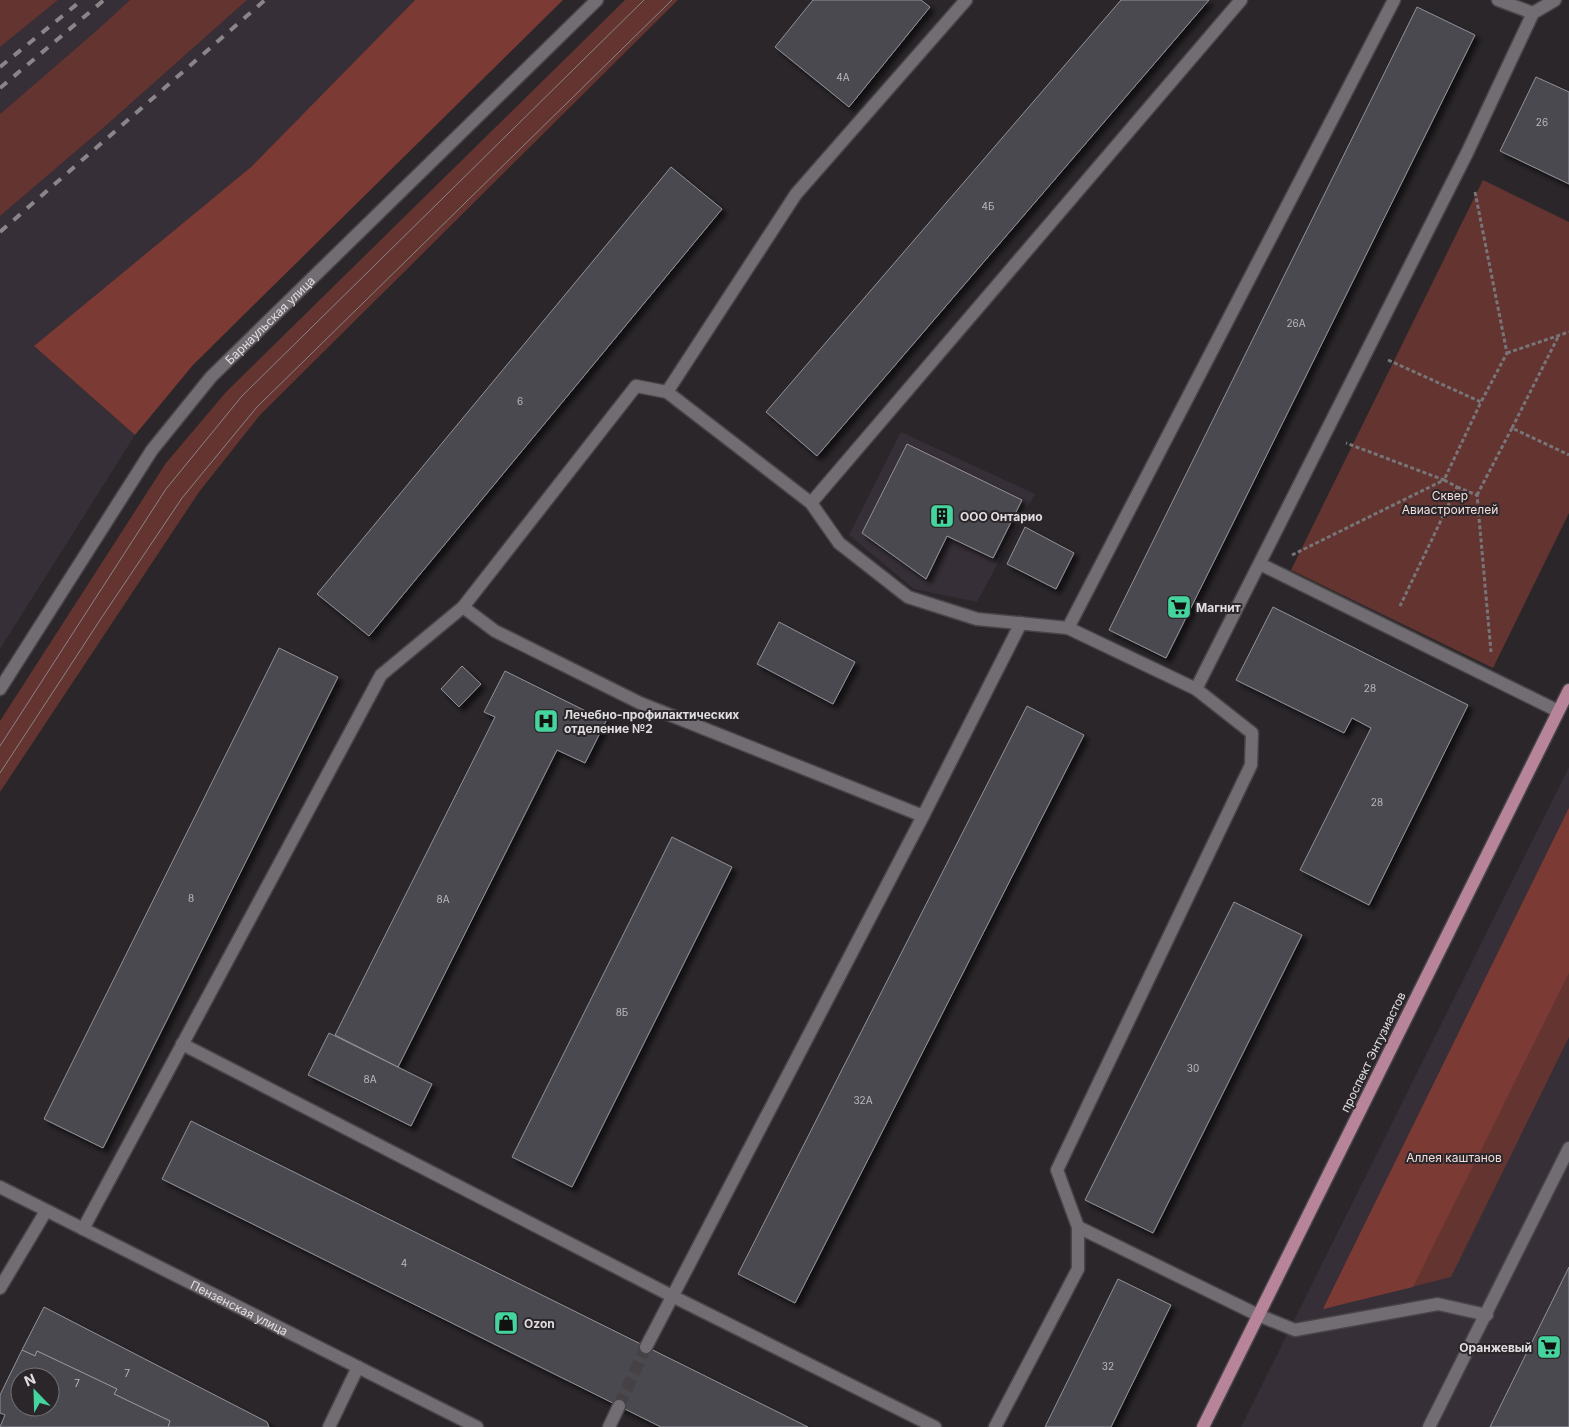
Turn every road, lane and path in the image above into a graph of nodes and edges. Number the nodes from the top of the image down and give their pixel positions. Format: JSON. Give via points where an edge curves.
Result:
{"nodes":[{"id":1,"x":597,"y":0,"type":"edge"},
{"id":2,"x":966,"y":0,"type":"edge"},
{"id":3,"x":1241,"y":0,"type":"edge"},
{"id":4,"x":1394,"y":0,"type":"edge"},
{"id":5,"x":1498,"y":0,"type":"edge"},
{"id":6,"x":1555,"y":0,"type":"edge"},
{"id":7,"x":1533,"y":13,"type":"junction"},
{"id":8,"x":1474,"y":191,"type":"dead end"},
{"id":9,"x":1569,"y":332,"type":"edge"},
{"id":10,"x":1559,"y":335,"type":"junction"},
{"id":11,"x":1367,"y":351,"type":"junction"},
{"id":12,"x":1507,"y":354,"type":"junction"},
{"id":13,"x":667,"y":392,"type":"junction"},
{"id":14,"x":1481,"y":402,"type":"junction"},
{"id":15,"x":1512,"y":428,"type":"junction"},
{"id":16,"x":1325,"y":435,"type":"junction"},
{"id":17,"x":1569,"y":455,"type":"edge"},
{"id":18,"x":1444,"y":480,"type":"junction"},
{"id":19,"x":1457,"y":487,"type":"junction"},
{"id":20,"x":1477,"y":495,"type":"junction"},
{"id":21,"x":811,"y":503,"type":"junction"},
{"id":22,"x":1260,"y":564,"type":"junction"},
{"id":23,"x":463,"y":606,"type":"junction"},
{"id":24,"x":1021,"y":623,"type":"junction"},
{"id":25,"x":1068,"y":628,"type":"junction"},
{"id":26,"x":1389,"y":628,"type":"junction"},
{"id":27,"x":1494,"y":679,"type":"junction"},
{"id":28,"x":0,"y":689,"type":"edge"},
{"id":29,"x":1196,"y":689,"type":"junction"},
{"id":30,"x":1569,"y":690,"type":"edge"},
{"id":31,"x":1558,"y":711,"type":"junction"},
{"id":32,"x":923,"y":816,"type":"junction"},
{"id":33,"x":182,"y":1044,"type":"junction"},
{"id":34,"x":1569,"y":1148,"type":"edge"},
{"id":35,"x":0,"y":1186,"type":"edge"},
{"id":36,"x":46,"y":1211,"type":"junction"},
{"id":37,"x":1078,"y":1227,"type":"junction"},
{"id":38,"x":83,"y":1229,"type":"junction"},
{"id":39,"x":0,"y":1288,"type":"edge"},
{"id":40,"x":672,"y":1296,"type":"junction"},
{"id":41,"x":1258,"y":1315,"type":"junction"},
{"id":42,"x":1487,"y":1315,"type":"junction"},
{"id":43,"x":646,"y":1347,"type":"tunnel mouth"},
{"id":44,"x":358,"y":1367,"type":"junction"},
{"id":45,"x":619,"y":1406,"type":"tunnel mouth"},
{"id":46,"x":329,"y":1427,"type":"edge"},
{"id":47,"x":477,"y":1427,"type":"edge"},
{"id":48,"x":609,"y":1427,"type":"edge"},
{"id":49,"x":935,"y":1427,"type":"edge"},
{"id":50,"x":995,"y":1427,"type":"edge"},
{"id":51,"x":1203,"y":1427,"type":"edge"},
{"id":52,"x":1429,"y":1427,"type":"edge"}],
"edges":[{"from":1,"to":28,"type":"street","name":"Барнаульская улица","via":[[211,377],[152,450]]},
{"from":2,"to":13,"type":"street","via":[[796,194]]},
{"from":3,"to":21,"type":"street"},
{"from":4,"to":25,"type":"street"},
{"from":5,"to":7,"type":"street"},
{"from":6,"to":7,"type":"street"},
{"from":7,"to":11,"type":"street"},
{"from":8,"to":12,"type":"path"},
{"from":9,"to":10,"type":"path"},
{"from":10,"to":12,"type":"path"},
{"from":10,"to":15,"type":"path"},
{"from":11,"to":14,"type":"path"},
{"from":11,"to":16,"type":"street"},
{"from":12,"to":14,"type":"path"},
{"from":13,"to":21,"type":"street"},
{"from":13,"to":23,"type":"street","via":[[636,386]]},
{"from":14,"to":18,"type":"path"},
{"from":15,"to":17,"type":"path"},
{"from":15,"to":20,"type":"path"},
{"from":16,"to":18,"type":"path"},
{"from":16,"to":22,"type":"street"},
{"from":18,"to":19,"type":"path"},
{"from":18,"to":22,"type":"path","via":[[1290,556]]},
{"from":19,"to":20,"type":"path"},
{"from":19,"to":26,"type":"path"},
{"from":20,"to":27,"type":"path"},
{"from":21,"to":24,"type":"street","via":[[839,543],[908,597],[977,619]]},
{"from":22,"to":26,"type":"street"},
{"from":22,"to":29,"type":"street"},
{"from":23,"to":32,"type":"street","via":[[495,632],[640,702]]},
{"from":23,"to":33,"type":"street","via":[[381,675]]},
{"from":24,"to":25,"type":"street"},
{"from":24,"to":32,"type":"street"},
{"from":25,"to":29,"type":"street"},
{"from":26,"to":27,"type":"street"},
{"from":27,"to":31,"type":"street"},
{"from":29,"to":37,"type":"street","via":[[1252,733],[1251,765],[1057,1170]]},
{"from":30,"to":31,"type":"main road","name":"проспект Энтузиастов"},
{"from":31,"to":41,"type":"main road","name":"проспект Энтузиастов"},
{"from":32,"to":40,"type":"street"},
{"from":33,"to":38,"type":"street"},
{"from":33,"to":40,"type":"street"},
{"from":34,"to":42,"type":"street"},
{"from":35,"to":36,"type":"street","name":"Пензенская улица"},
{"from":36,"to":38,"type":"street","name":"Пензенская улица"},
{"from":36,"to":39,"type":"street"},
{"from":37,"to":41,"type":"street"},
{"from":37,"to":50,"type":"street","via":[[1078,1269]]},
{"from":38,"to":44,"type":"street","name":"Пензенская улица"},
{"from":40,"to":43,"type":"street"},
{"from":40,"to":49,"type":"street"},
{"from":41,"to":42,"type":"street","via":[[1295,1330],[1438,1304]]},
{"from":41,"to":51,"type":"main road","name":"проспект Энтузиастов"},
{"from":42,"to":52,"type":"street"},
{"from":44,"to":46,"type":"street"},
{"from":44,"to":47,"type":"street","name":"Пензенская улица"},
{"from":45,"to":48,"type":"street"}]}
